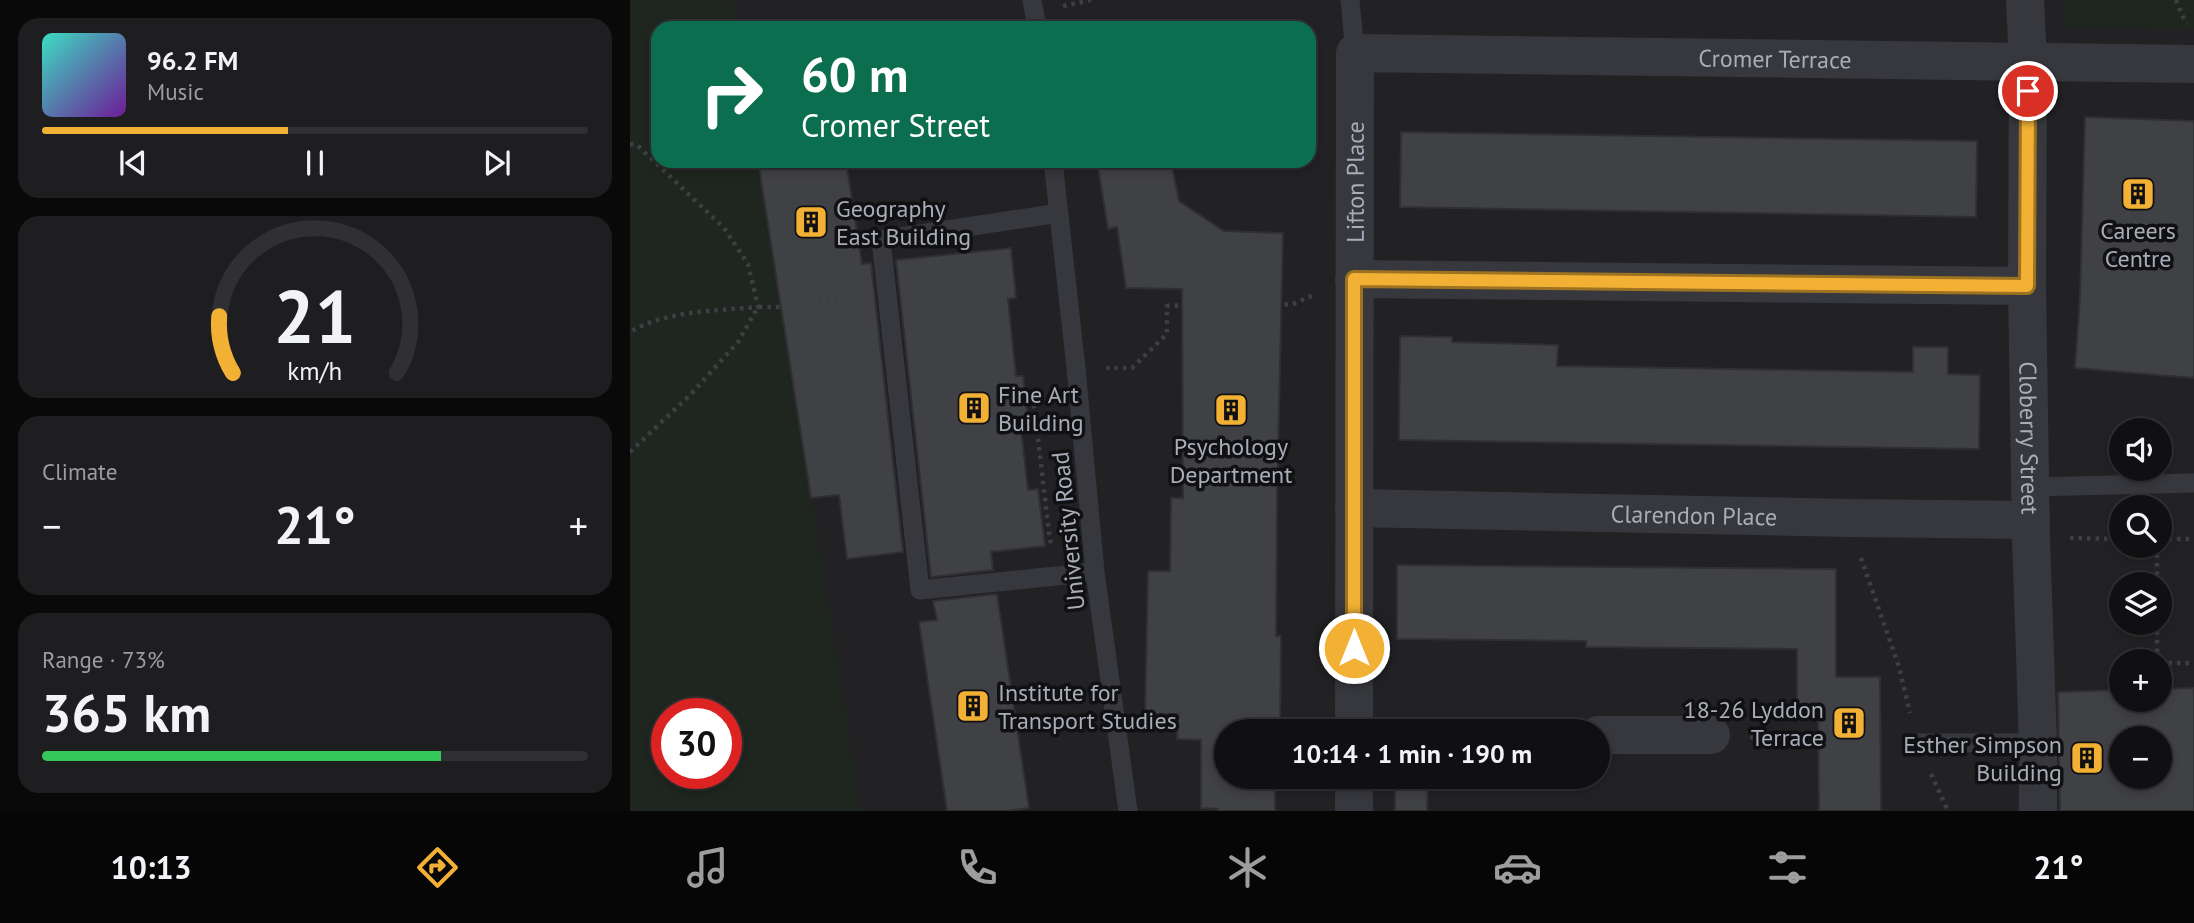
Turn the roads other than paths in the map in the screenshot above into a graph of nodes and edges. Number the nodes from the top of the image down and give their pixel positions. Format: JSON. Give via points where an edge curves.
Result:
{"nodes":[{"id":1,"x":1032,"y":0,"type":"edge"},
{"id":2,"x":1350,"y":0,"type":"edge"},
{"id":3,"x":2025,"y":0,"type":"edge"},
{"id":4,"x":1036,"y":21,"type":"edge"},
{"id":5,"x":1354,"y":53,"type":"junction"},
{"id":6,"x":2028,"y":63,"type":"junction"},
{"id":7,"x":2194,"y":64,"type":"edge"},
{"id":8,"x":1054,"y":168,"type":"edge"},
{"id":9,"x":1059,"y":213,"type":"junction"},
{"id":10,"x":1354,"y":279,"type":"junction"},
{"id":11,"x":2027,"y":286,"type":"junction"},
{"id":12,"x":2194,"y":483,"type":"edge"},
{"id":13,"x":2031,"y":503,"type":"junction"},
{"id":14,"x":1354,"y":508,"type":"junction"},
{"id":15,"x":1095,"y":572,"type":"junction"},
{"id":16,"x":1354,"y":719,"type":"edge"},
{"id":17,"x":1610,"y":735,"type":"edge"},
{"id":18,"x":1711,"y":735,"type":"road end"},
{"id":19,"x":1917,"y":743,"type":"road end"},
{"id":20,"x":2038,"y":744,"type":"junction"},
{"id":21,"x":1354,"y":789,"type":"edge"},
{"id":22,"x":1128,"y":811,"type":"edge"},
{"id":23,"x":1354,"y":811,"type":"edge"},
{"id":24,"x":2038,"y":811,"type":"edge"}],
"edges":[{"from":1,"to":4,"type":"lane"},
{"from":2,"to":5,"type":"lane"},
{"from":3,"to":6,"type":"street","name":"Cloberry Street"},
{"from":5,"to":6,"type":"street","name":"Cromer Terrace"},
{"from":5,"to":10,"type":"street","name":"Lifton Place"},
{"from":6,"to":7,"type":"street","name":"Cromer Terrace"},
{"from":6,"to":11,"type":"street","name":"Cloberry Street"},
{"from":8,"to":9,"type":"lane","name":"University Road"},
{"from":9,"to":15,"type":"lane","name":"University Road"},
{"from":9,"to":15,"type":"lane","via":[[881,240],[886,293],[920,590]]},
{"from":10,"to":11,"type":"street"},
{"from":10,"to":14,"type":"street","name":"Lifton Place"},
{"from":11,"to":13,"type":"street","name":"Cloberry Street"},
{"from":12,"to":13,"type":"lane"},
{"from":13,"to":14,"type":"street","name":"Clarendon Place","via":[[1849,518]]},
{"from":13,"to":20,"type":"street","name":"Cloberry Street"},
{"from":14,"to":16,"type":"street","name":"Lifton Place"},
{"from":15,"to":22,"type":"lane","name":"University Road"},
{"from":17,"to":18,"type":"street"},
{"from":19,"to":20,"type":"lane"},
{"from":20,"to":24,"type":"street","name":"Cloberry Street"},
{"from":21,"to":23,"type":"street"}]}
